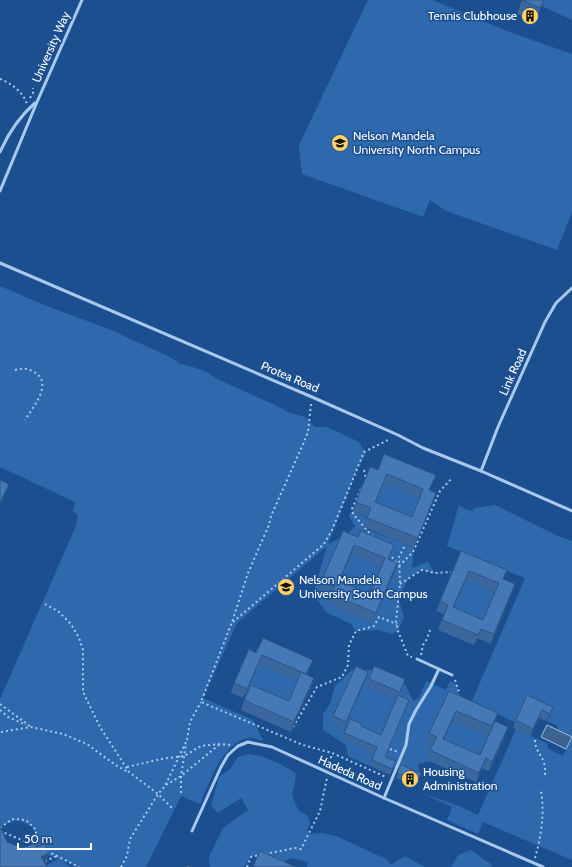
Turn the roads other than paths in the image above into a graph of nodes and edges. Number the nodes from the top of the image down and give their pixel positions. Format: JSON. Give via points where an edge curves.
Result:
{"nodes":[{"id":1,"x":82,"y":0,"type":"edge"},
{"id":2,"x":36,"y":102,"type":"junction"},
{"id":3,"x":0,"y":152,"type":"edge"},
{"id":4,"x":0,"y":192,"type":"edge"},
{"id":5,"x":0,"y":263,"type":"edge"},
{"id":6,"x":572,"y":288,"type":"edge"},
{"id":7,"x":481,"y":471,"type":"junction"},
{"id":8,"x":572,"y":511,"type":"edge"},
{"id":9,"x":417,"y":659,"type":"road end"},
{"id":10,"x":439,"y":669,"type":"junction"},
{"id":11,"x":452,"y":675,"type":"road end"},
{"id":12,"x":384,"y":798,"type":"junction"},
{"id":13,"x":192,"y":831,"type":"dead end"},
{"id":14,"x":543,"y":867,"type":"edge"}],
"edges":[{"from":1,"to":2,"type":"lane","name":"University Way"},
{"from":2,"to":3,"type":"lane","name":"University Way","via":[[9,133]]},
{"from":2,"to":4,"type":"lane","name":"University Way"},
{"from":5,"to":7,"type":"lane","name":"Protea Road"},
{"from":6,"to":7,"type":"lane","name":"Link Road","via":[[556,303],[545,322]]},
{"from":7,"to":8,"type":"lane","name":"Protea Road"},
{"from":9,"to":10,"type":"lane"},
{"from":10,"to":11,"type":"lane"},
{"from":10,"to":12,"type":"lane","via":[[409,724],[406,745]]},
{"from":12,"to":13,"type":"lane","name":"Hadeda Road","via":[[272,747],[248,742],[238,746],[228,755]]},
{"from":12,"to":14,"type":"lane","name":"Hadeda Road"}]}
